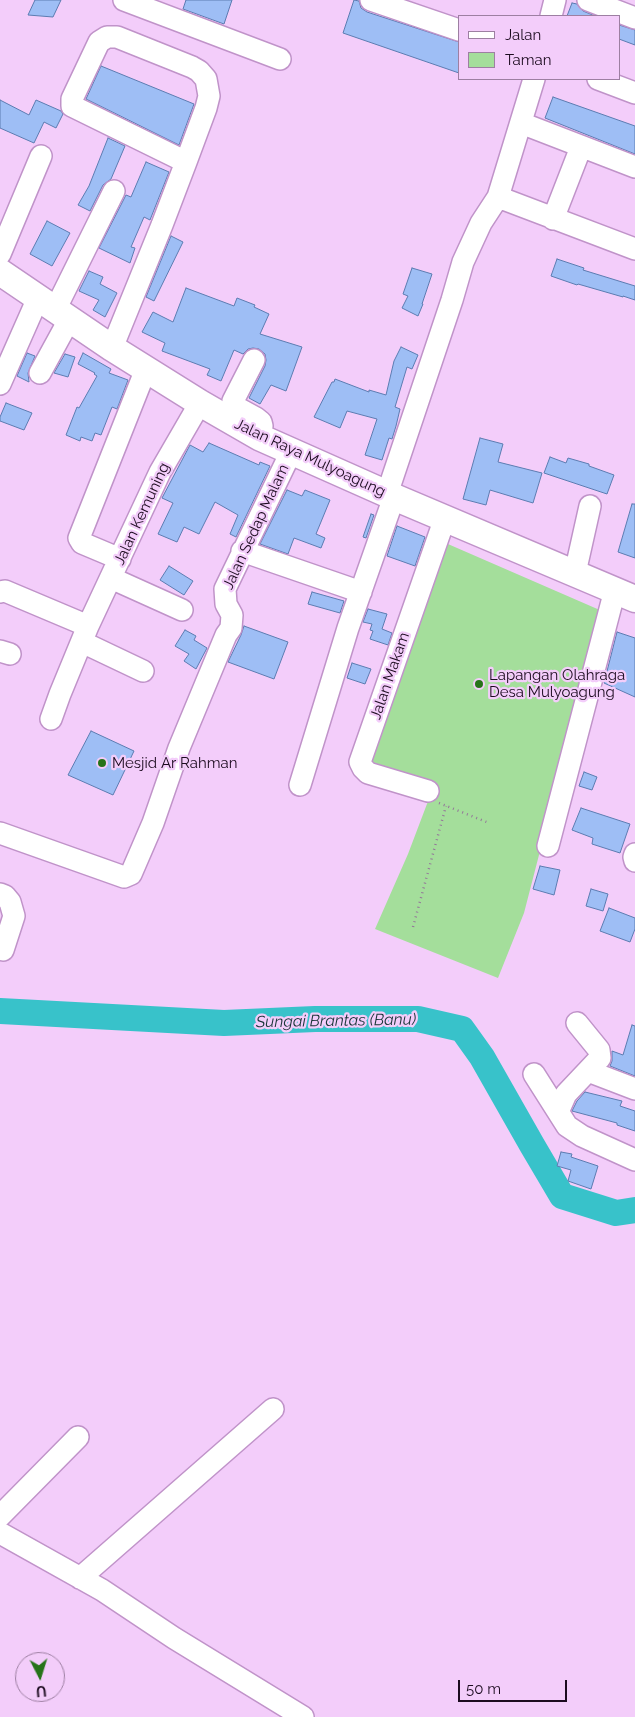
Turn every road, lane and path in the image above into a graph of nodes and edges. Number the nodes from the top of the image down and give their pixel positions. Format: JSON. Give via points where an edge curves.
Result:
{"nodes":[{"id":1,"x":124,"y":0,"type":"edge"},
{"id":2,"x":370,"y":0,"type":"edge"},
{"id":3,"x":555,"y":0,"type":"edge"},
{"id":4,"x":588,"y":0,"type":"edge"},
{"id":5,"x":551,"y":15,"type":"edge"},
{"id":6,"x":635,"y":18,"type":"edge"},
{"id":7,"x":458,"y":30,"type":"edge"},
{"id":8,"x":280,"y":58,"type":"dead end"},
{"id":9,"x":534,"y":80,"type":"edge"},
{"id":10,"x":601,"y":80,"type":"edge"},
{"id":11,"x":635,"y":93,"type":"edge"},
{"id":12,"x":521,"y":123,"type":"junction"},
{"id":13,"x":581,"y":147,"type":"junction"},
{"id":14,"x":41,"y":156,"type":"dead end"},
{"id":15,"x":186,"y":162,"type":"junction"},
{"id":16,"x":635,"y":167,"type":"edge"},
{"id":17,"x":114,"y":191,"type":"dead end"},
{"id":18,"x":498,"y":197,"type":"junction"},
{"id":19,"x":553,"y":219,"type":"junction"},
{"id":20,"x":635,"y":249,"type":"edge"},
{"id":21,"x":0,"y":254,"type":"edge"},
{"id":22,"x":0,"y":272,"type":"edge"},
{"id":23,"x":54,"y":309,"type":"junction"},
{"id":24,"x":112,"y":348,"type":"junction"},
{"id":25,"x":254,"y":360,"type":"dead end"},
{"id":26,"x":146,"y":369,"type":"junction"},
{"id":27,"x":40,"y":373,"type":"dead end"},
{"id":28,"x":0,"y":384,"type":"edge"},
{"id":29,"x":200,"y":403,"type":"junction"},
{"id":30,"x":259,"y":437,"type":"junction"},
{"id":31,"x":291,"y":452,"type":"junction"},
{"id":32,"x":391,"y":496,"type":"junction"},
{"id":33,"x":590,"y":506,"type":"dead end"},
{"id":34,"x":445,"y":518,"type":"junction"},
{"id":35,"x":242,"y":551,"type":"junction"},
{"id":36,"x":115,"y":569,"type":"junction"},
{"id":37,"x":575,"y":573,"type":"junction"},
{"id":38,"x":0,"y":592,"type":"edge"},
{"id":39,"x":361,"y":592,"type":"junction"},
{"id":40,"x":625,"y":595,"type":"edge"},
{"id":41,"x":182,"y":610,"type":"dead end"},
{"id":42,"x":85,"y":634,"type":"junction"},
{"id":43,"x":143,"y":671,"type":"dead end"},
{"id":44,"x":51,"y":719,"type":"dead end"},
{"id":45,"x":300,"y":785,"type":"dead end"},
{"id":46,"x":428,"y":791,"type":"joint"},
{"id":47,"x":446,"y":806,"type":"junction"},
{"id":48,"x":489,"y":823,"type":"dead end"},
{"id":49,"x":0,"y":833,"type":"edge"},
{"id":50,"x":548,"y":846,"type":"dead end"},
{"id":51,"x":635,"y":854,"type":"edge"},
{"id":52,"x":635,"y":861,"type":"edge"},
{"id":53,"x":0,"y":894,"type":"edge"},
{"id":54,"x":413,"y":927,"type":"dead end"},
{"id":55,"x":3,"y":950,"type":"dead end"},
{"id":56,"x":577,"y":1023,"type":"dead end"},
{"id":57,"x":588,"y":1071,"type":"junction"},
{"id":58,"x":534,"y":1074,"type":"dead end"},
{"id":59,"x":635,"y":1089,"type":"edge"},
{"id":60,"x":558,"y":1112,"type":"junction"},
{"id":61,"x":635,"y":1160,"type":"edge"},
{"id":62,"x":273,"y":1409,"type":"dead end"},
{"id":63,"x":78,"y":1437,"type":"dead end"},
{"id":64,"x":0,"y":1516,"type":"edge"},
{"id":65,"x":0,"y":1533,"type":"edge"},
{"id":66,"x":80,"y":1578,"type":"junction"},
{"id":67,"x":303,"y":1717,"type":"edge"}],
"edges":[{"from":1,"to":8,"type":"street"},
{"from":2,"to":7,"type":"street"},
{"from":3,"to":5,"type":"street"},
{"from":4,"to":6,"type":"street"},
{"from":9,"to":12,"type":"street"},
{"from":10,"to":11,"type":"street"},
{"from":12,"to":13,"type":"street"},
{"from":12,"to":18,"type":"street"},
{"from":13,"to":16,"type":"street"},
{"from":13,"to":19,"type":"street"},
{"from":14,"to":21,"type":"street"},
{"from":15,"to":15,"type":"street","via":[[72,106],[72,99],[100,42],[106,37],[117,37],[192,67],[206,79],[209,96]]},
{"from":15,"to":24,"type":"street"},
{"from":17,"to":23,"type":"street"},
{"from":18,"to":19,"type":"street"},
{"from":18,"to":32,"type":"street","via":[[481,223],[463,262]]},
{"from":19,"to":20,"type":"street"},
{"from":22,"to":23,"type":"main road","name":"Jalan Raya Mulyoagung"},
{"from":23,"to":24,"type":"main road","name":"Jalan Raya Mulyoagung"},
{"from":23,"to":27,"type":"street"},
{"from":23,"to":28,"type":"street"},
{"from":24,"to":26,"type":"main road","name":"Jalan Raya Mulyoagung"},
{"from":25,"to":30,"type":"street","via":[[232,401],[234,406],[261,422]]},
{"from":26,"to":29,"type":"main road","name":"Jalan Raya Mulyoagung"},
{"from":26,"to":36,"type":"street","via":[[79,538]]},
{"from":29,"to":30,"type":"main road","name":"Jalan Raya Mulyoagung"},
{"from":29,"to":36,"type":"street","name":"Jalan Kemuning","via":[[160,472]]},
{"from":30,"to":31,"type":"main road","name":"Jalan Raya Mulyoagung"},
{"from":31,"to":32,"type":"main road","name":"Jalan Raya Mulyoagung"},
{"from":31,"to":35,"type":"street","name":"Jalan Sedap Malam"},
{"from":32,"to":34,"type":"main road","name":"Jalan Raya Mulyoagung"},
{"from":32,"to":39,"type":"street"},
{"from":33,"to":37,"type":"street"},
{"from":34,"to":37,"type":"main road","name":"Jalan Raya Mulyoagung"},
{"from":34,"to":46,"type":"street","name":"Jalan Makam","via":[[360,762],[368,773]]},
{"from":35,"to":39,"type":"street"},
{"from":35,"to":49,"type":"street","name":"Jalan Sedap Malam","via":[[225,589],[226,604],[232,615],[231,628],[179,748],[131,874],[124,876]]},
{"from":36,"to":41,"type":"street"},
{"from":36,"to":42,"type":"street","name":"Jalan Kemuning"},
{"from":37,"to":40,"type":"main road","name":"Jalan Raya Mulyoagung"},
{"from":38,"to":42,"type":"street"},
{"from":39,"to":45,"type":"street"},
{"from":40,"to":50,"type":"street"},
{"from":42,"to":43,"type":"street"},
{"from":42,"to":44,"type":"street","name":"Jalan Kemuning"},
{"from":46,"to":47,"type":"path","via":[[433,800]]},
{"from":47,"to":48,"type":"path"},
{"from":47,"to":54,"type":"path"},
{"from":51,"to":52,"type":"street"},
{"from":53,"to":55,"type":"street","via":[[10,902],[14,916]]},
{"from":56,"to":57,"type":"street","via":[[601,1053]]},
{"from":57,"to":59,"type":"street"},
{"from":57,"to":60,"type":"street","via":[[566,1094]]},
{"from":58,"to":60,"type":"street"},
{"from":60,"to":61,"type":"street","via":[[567,1126],[582,1136]]},
{"from":62,"to":66,"type":"street"},
{"from":63,"to":64,"type":"street"},
{"from":65,"to":66,"type":"street"},
{"from":66,"to":67,"type":"street"}]}
